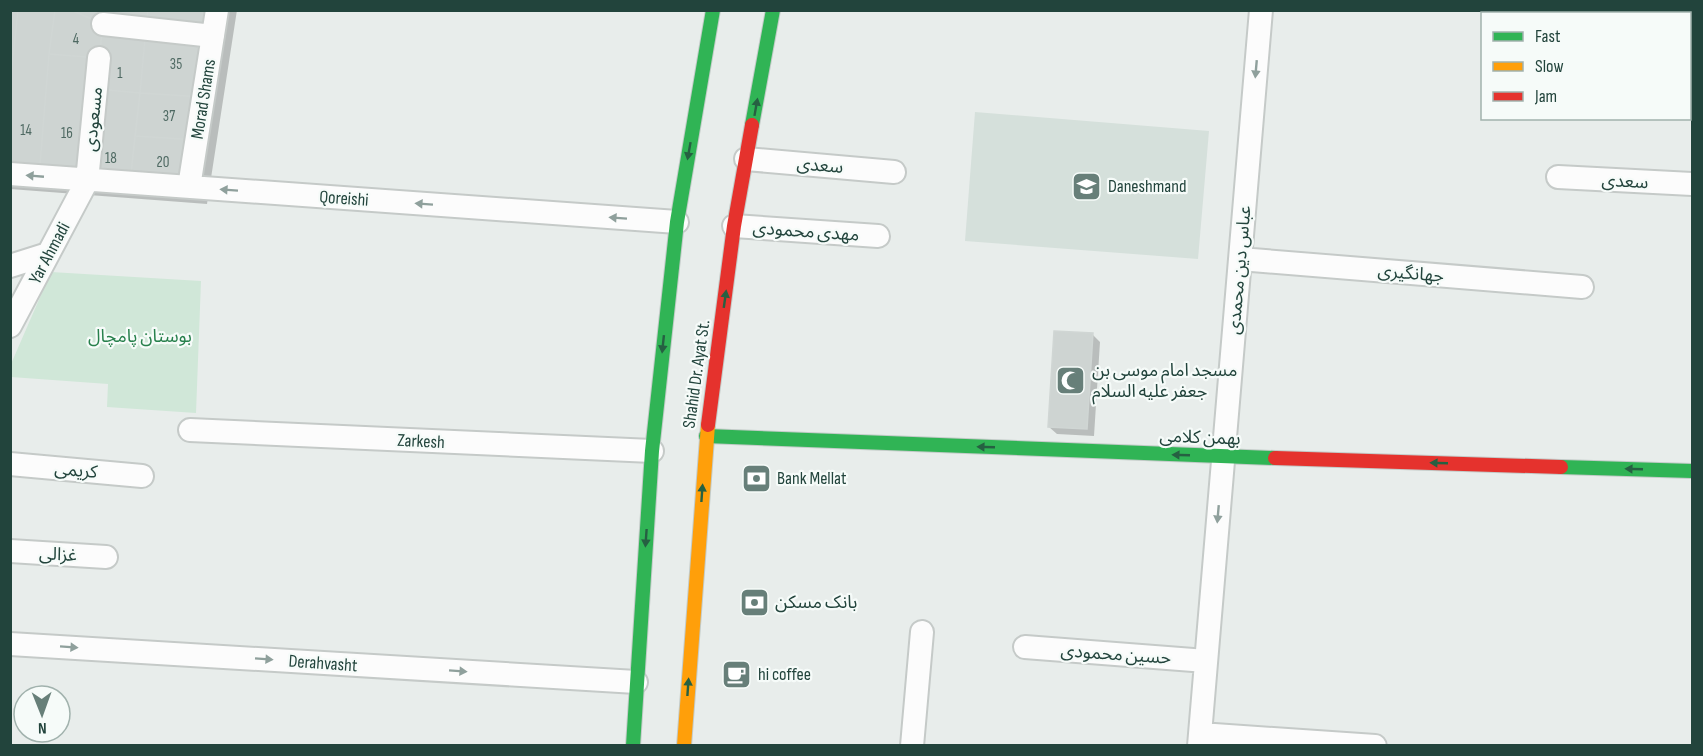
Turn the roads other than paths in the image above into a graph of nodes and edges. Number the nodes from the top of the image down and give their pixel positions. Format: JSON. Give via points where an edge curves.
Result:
{"nodes":[{"id":1,"x":217,"y":10,"type":"edge"},
{"id":2,"x":714,"y":10,"type":"edge"},
{"id":3,"x":773,"y":10,"type":"edge"},
{"id":4,"x":1261,"y":10,"type":"edge"},
{"id":5,"x":103,"y":24,"type":"dead end"},
{"id":6,"x":213,"y":36,"type":"junction"},
{"id":7,"x":99,"y":58,"type":"dead end"},
{"id":8,"x":746,"y":159,"type":"junction"},
{"id":9,"x":894,"y":172,"type":"dead end"},
{"id":10,"x":10,"y":174,"type":"edge"},
{"id":11,"x":1558,"y":177,"type":"dead end"},
{"id":12,"x":87,"y":181,"type":"junction"},
{"id":13,"x":1692,"y":184,"type":"edge"},
{"id":14,"x":189,"y":187,"type":"junction"},
{"id":15,"x":677,"y":222,"type":"junction"},
{"id":16,"x":734,"y":226,"type":"junction"},
{"id":17,"x":878,"y":236,"type":"dead end"},
{"id":18,"x":48,"y":254,"type":"junction"},
{"id":19,"x":1240,"y":259,"type":"junction"},
{"id":20,"x":10,"y":266,"type":"edge"},
{"id":21,"x":1582,"y":288,"type":"dead end"},
{"id":22,"x":10,"y":326,"type":"edge"},
{"id":23,"x":190,"y":430,"type":"dead end"},
{"id":24,"x":706,"y":436,"type":"junction"},
{"id":25,"x":652,"y":451,"type":"junction"},
{"id":26,"x":1223,"y":456,"type":"junction"},
{"id":27,"x":10,"y":464,"type":"edge"},
{"id":28,"x":1692,"y":471,"type":"edge"},
{"id":29,"x":142,"y":476,"type":"dead end"},
{"id":30,"x":10,"y":551,"type":"edge"},
{"id":31,"x":106,"y":557,"type":"dead end"},
{"id":32,"x":922,"y":632,"type":"dead end"},
{"id":33,"x":10,"y":644,"type":"edge"},
{"id":34,"x":1025,"y":647,"type":"dead end"},
{"id":35,"x":1206,"y":661,"type":"junction"},
{"id":36,"x":636,"y":682,"type":"junction"},
{"id":37,"x":1199,"y":740,"type":"edge"},
{"id":38,"x":633,"y":746,"type":"edge"},
{"id":39,"x":684,"y":746,"type":"edge"},
{"id":40,"x":912,"y":746,"type":"edge"},
{"id":41,"x":1375,"y":746,"type":"edge"}],
"edges":[{"from":1,"to":6,"type":"street","name":"Morad Shams"},
{"from":2,"to":15,"type":"main road","name":"Shahid Dr. Ayat St.","one_way":true},
{"from":8,"to":3,"type":"main road","name":"Shahid Dr. Ayat St.","one_way":true},
{"from":4,"to":19,"type":"street","name":"عباس دین محمدی","one_way":true},
{"from":5,"to":6,"type":"street"},
{"from":6,"to":14,"type":"street","name":"Morad Shams"},
{"from":7,"to":12,"type":"street","name":"مسعودی"},
{"from":8,"to":9,"type":"street","name":"سعدی"},
{"from":8,"to":16,"type":"main road","name":"Shahid Dr. Ayat St."},
{"from":12,"to":10,"type":"street","name":"Qoreishi","one_way":true},
{"from":11,"to":13,"type":"street","name":"سعدی"},
{"from":12,"to":14,"type":"street","name":"Qoreishi"},
{"from":12,"to":18,"type":"street","name":"Yar Ahmadi"},
{"from":15,"to":14,"type":"street","name":"Qoreishi","one_way":true},
{"from":15,"to":25,"type":"main road","name":"Shahid Dr. Ayat St.","one_way":true},
{"from":16,"to":17,"type":"street","name":"مهدی محمودی"},
{"from":24,"to":16,"type":"main road","name":"Shahid Dr. Ayat St.","one_way":true},
{"from":18,"to":20,"type":"street"},
{"from":18,"to":22,"type":"street","name":"Yar Ahmadi"},
{"from":19,"to":21,"type":"street","name":"جهانگیری"},
{"from":19,"to":26,"type":"street","name":"عباس دین محمدی"},
{"from":23,"to":25,"type":"street","name":"Zarkesh"},
{"from":26,"to":24,"type":"main road","name":"بهمن کلامی","one_way":true},
{"from":39,"to":24,"type":"main road","name":"Shahid Dr. Ayat St.","one_way":true},
{"from":25,"to":36,"type":"main road","name":"Shahid Dr. Ayat St.","one_way":true},
{"from":28,"to":26,"type":"main road","name":"بهمن کلامی","one_way":true},
{"from":26,"to":35,"type":"street","name":"عباس دین محمدی","one_way":true},
{"from":27,"to":29,"type":"street","name":"کریمی"},
{"from":30,"to":31,"type":"street","name":"غزالی"},
{"from":32,"to":40,"type":"street"},
{"from":33,"to":36,"type":"street","name":"Derahvasht","one_way":true},
{"from":34,"to":35,"type":"street","name":"حسین محمودی"},
{"from":35,"to":37,"type":"street","name":"عباس دین محمدی"},
{"from":36,"to":38,"type":"main road","name":"Shahid Dr. Ayat St."},
{"from":37,"to":41,"type":"street"}]}
